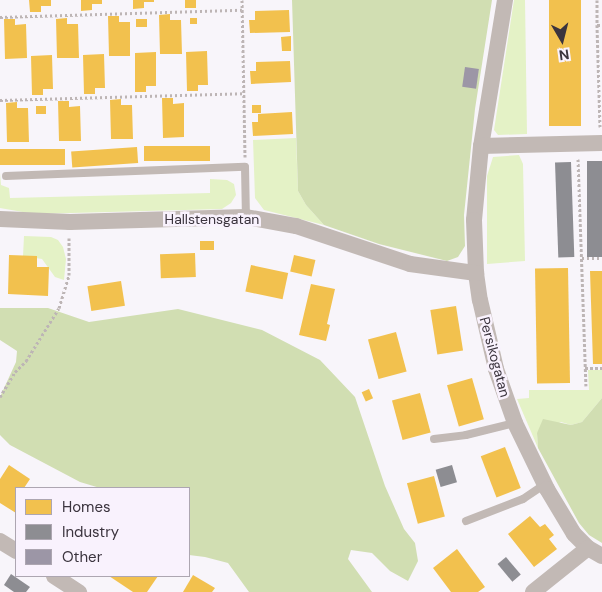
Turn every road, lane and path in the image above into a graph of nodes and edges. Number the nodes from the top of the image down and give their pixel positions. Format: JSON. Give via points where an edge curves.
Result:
{"nodes":[{"id":1,"x":242,"y":0,"type":"edge"},
{"id":2,"x":505,"y":0,"type":"edge"},
{"id":3,"x":597,"y":0,"type":"edge"},
{"id":4,"x":242,"y":10,"type":"junction"},
{"id":5,"x":0,"y":17,"type":"edge"},
{"id":6,"x":600,"y":25,"type":"edge"},
{"id":7,"x":244,"y":93,"type":"junction"},
{"id":8,"x":0,"y":100,"type":"edge"},
{"id":9,"x":578,"y":143,"type":"junction"},
{"id":10,"x":601,"y":143,"type":"edge"},
{"id":11,"x":481,"y":146,"type":"junction"},
{"id":12,"x":245,"y":167,"type":"junction"},
{"id":13,"x":6,"y":176,"type":"dead end"},
{"id":14,"x":246,"y":217,"type":"junction"},
{"id":15,"x":0,"y":219,"type":"edge"},
{"id":16,"x":70,"y":222,"type":"junction"},
{"id":17,"x":582,"y":258,"type":"junction"},
{"id":18,"x":602,"y":258,"type":"edge"},
{"id":19,"x":476,"y":273,"type":"junction"},
{"id":20,"x":585,"y":368,"type":"junction"},
{"id":21,"x":602,"y":368,"type":"edge"},
{"id":22,"x":586,"y":386,"type":"dead end"},
{"id":23,"x":0,"y":397,"type":"edge"},
{"id":24,"x":515,"y":423,"type":"junction"},
{"id":25,"x":434,"y":439,"type":"dead end"},
{"id":26,"x":545,"y":484,"type":"junction"},
{"id":27,"x":466,"y":521,"type":"dead end"},
{"id":28,"x":0,"y":541,"type":"edge"},
{"id":29,"x":588,"y":548,"type":"junction"},
{"id":30,"x":15,"y":550,"type":"edge"},
{"id":31,"x":602,"y":556,"type":"edge"},
{"id":32,"x":56,"y":577,"type":"edge"},
{"id":33,"x":79,"y":592,"type":"edge"},
{"id":34,"x":533,"y":592,"type":"edge"}],
"edges":[{"from":1,"to":4,"type":"path"},
{"from":2,"to":11,"type":"street","name":"Persikogatan"},
{"from":3,"to":6,"type":"path"},
{"from":4,"to":5,"type":"path"},
{"from":4,"to":7,"type":"path"},
{"from":6,"to":10,"type":"path"},
{"from":7,"to":8,"type":"path"},
{"from":7,"to":12,"type":"path"},
{"from":9,"to":10,"type":"street"},
{"from":9,"to":11,"type":"street"},
{"from":9,"to":17,"type":"path"},
{"from":11,"to":19,"type":"street","name":"Persikogatan","via":[[474,220]]},
{"from":12,"to":13,"type":"lane"},
{"from":12,"to":14,"type":"lane"},
{"from":14,"to":16,"type":"street","name":"Hallstensgatan"},
{"from":14,"to":19,"type":"street","name":"Hallstensgatan","via":[[296,226],[410,264]]},
{"from":15,"to":16,"type":"street","name":"Hallstensgatan"},
{"from":16,"to":23,"type":"path","via":[[69,275],[64,296],[26,361]]},
{"from":17,"to":18,"type":"path"},
{"from":17,"to":20,"type":"path"},
{"from":19,"to":24,"type":"street","name":"Persikogatan","via":[[496,370]]},
{"from":20,"to":21,"type":"path"},
{"from":20,"to":22,"type":"path"},
{"from":24,"to":25,"type":"lane"},
{"from":24,"to":26,"type":"street","name":"Persikogatan"},
{"from":26,"to":27,"type":"lane","via":[[523,499]]},
{"from":26,"to":29,"type":"street","name":"Persikogatan","via":[[574,534]]},
{"from":28,"to":30,"type":"street"},
{"from":29,"to":31,"type":"street","name":"Persikogatan"},
{"from":29,"to":34,"type":"street"},
{"from":32,"to":33,"type":"street"}]}
